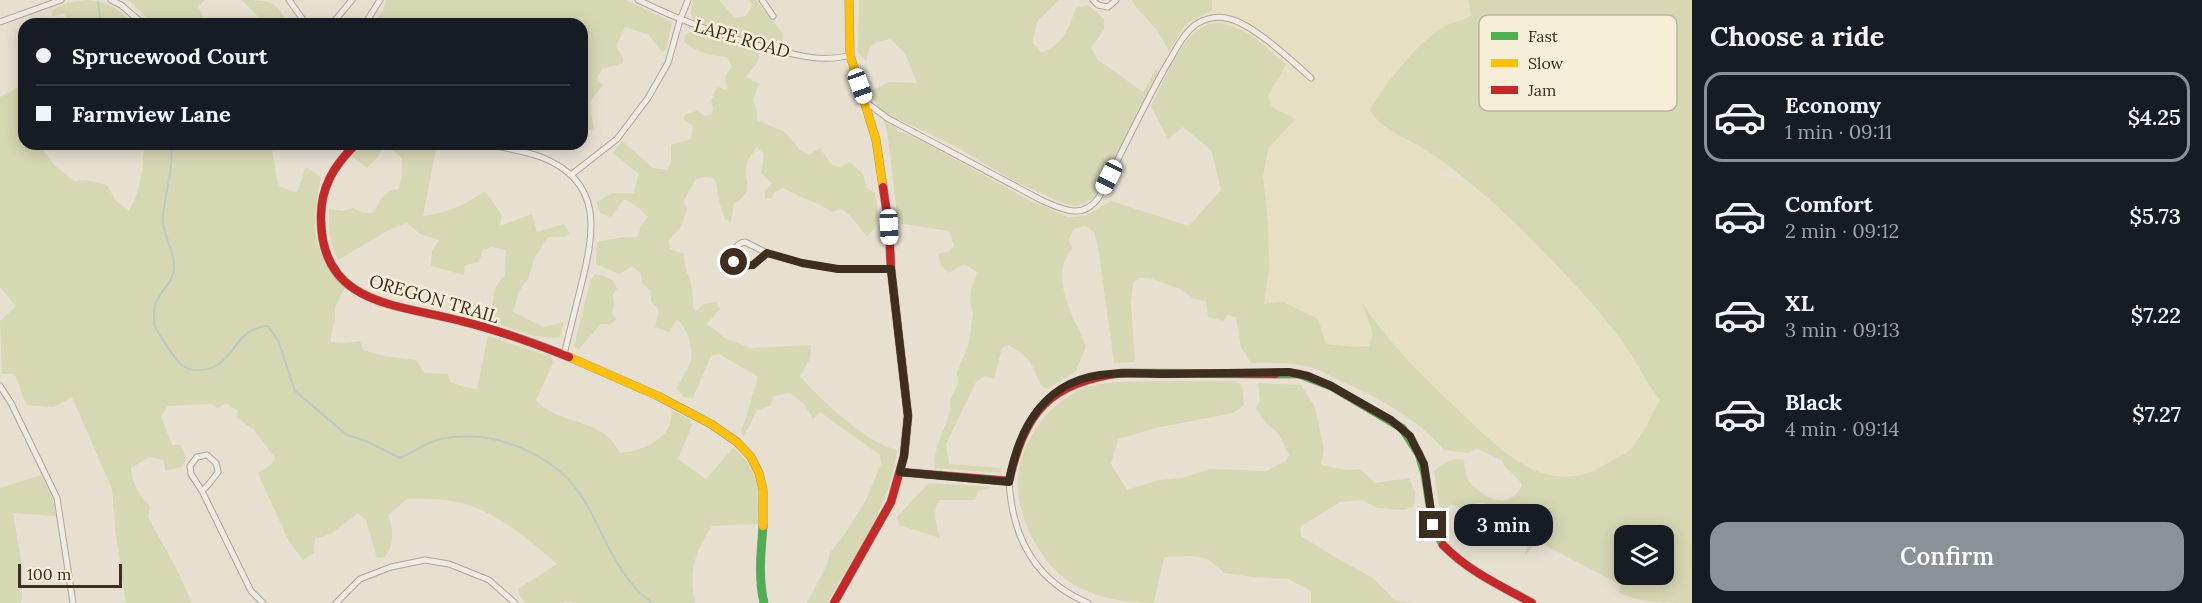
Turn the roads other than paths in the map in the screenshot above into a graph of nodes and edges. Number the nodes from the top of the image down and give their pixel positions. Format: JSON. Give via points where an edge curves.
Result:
{"nodes":[{"id":1,"x":61,"y":0,"type":"edge"},
{"id":2,"x":111,"y":0,"type":"edge"},
{"id":3,"x":289,"y":0,"type":"edge"},
{"id":4,"x":352,"y":0,"type":"edge"},
{"id":5,"x":380,"y":0,"type":"edge"},
{"id":6,"x":639,"y":0,"type":"edge"},
{"id":7,"x":688,"y":0,"type":"edge"},
{"id":8,"x":762,"y":0,"type":"edge"},
{"id":9,"x":849,"y":0,"type":"edge"},
{"id":10,"x":1092,"y":0,"type":"edge"},
{"id":11,"x":1116,"y":0,"type":"edge"},
{"id":12,"x":773,"y":16,"type":"dead end"},
{"id":13,"x":136,"y":18,"type":"edge"},
{"id":14,"x":302,"y":18,"type":"edge"},
{"id":15,"x":337,"y":18,"type":"edge"},
{"id":16,"x":369,"y":18,"type":"edge"},
{"id":17,"x":680,"y":20,"type":"junction"},
{"id":18,"x":0,"y":22,"type":"edge"},
{"id":19,"x":850,"y":54,"type":"junction"},
{"id":20,"x":1311,"y":78,"type":"dead end"},
{"id":21,"x":866,"y":102,"type":"junction"},
{"id":22,"x":350,"y":150,"type":"edge"},
{"id":23,"x":511,"y":150,"type":"edge"},
{"id":24,"x":571,"y":175,"type":"junction"},
{"id":25,"x":767,"y":253,"type":"junction"},
{"id":26,"x":891,"y":269,"type":"junction"},
{"id":27,"x":564,"y":354,"type":"junction"},
{"id":28,"x":0,"y":386,"type":"edge"},
{"id":29,"x":900,"y":472,"type":"junction"},
{"id":30,"x":1009,"y":482,"type":"junction"},
{"id":31,"x":202,"y":490,"type":"junction"},
{"id":32,"x":73,"y":603,"type":"edge"},
{"id":33,"x":263,"y":603,"type":"edge"},
{"id":34,"x":336,"y":603,"type":"edge"},
{"id":35,"x":515,"y":603,"type":"edge"},
{"id":36,"x":764,"y":603,"type":"edge"},
{"id":37,"x":834,"y":603,"type":"edge"},
{"id":38,"x":1088,"y":603,"type":"edge"},
{"id":39,"x":1532,"y":603,"type":"edge"}],
"edges":[{"from":1,"to":18,"type":"street"},
{"from":2,"to":13,"type":"street"},
{"from":3,"to":14,"type":"street"},
{"from":4,"to":15,"type":"street"},
{"from":5,"to":16,"type":"street"},
{"from":6,"to":17,"type":"street","name":"LAPE ROAD"},
{"from":7,"to":17,"type":"street"},
{"from":8,"to":12,"type":"street"},
{"from":9,"to":19,"type":"street"},
{"from":10,"to":11,"type":"street","via":[[1108,7]]},
{"from":17,"to":19,"type":"street","name":"LAPE ROAD","via":[[720,36],[808,58]]},
{"from":17,"to":24,"type":"street","via":[[668,63],[648,98],[617,139]]},
{"from":19,"to":21,"type":"street"},
{"from":20,"to":21,"type":"street","via":[[1248,27],[1230,18],[1201,21],[1188,32],[1160,78],[1099,197],[1092,207],[1082,211],[1065,210],[1042,201],[887,118]]},
{"from":21,"to":26,"type":"street","via":[[876,140]]},
{"from":22,"to":27,"type":"street","name":"OREGON TRAIL","via":[[338,161],[321,207],[321,243],[345,283],[382,303],[465,322]]},
{"from":23,"to":24,"type":"street","via":[[543,158]]},
{"from":24,"to":27,"type":"street","via":[[587,200],[592,221],[591,244]]},
{"from":25,"to":25,"type":"street","via":[[745,242],[736,247],[732,256],[734,262],[746,266]]},
{"from":25,"to":26,"type":"street","via":[[838,269]]},
{"from":26,"to":29,"type":"street","via":[[908,416]]},
{"from":27,"to":36,"type":"street","name":"OREGON TRAIL","via":[[708,423],[752,457],[764,502],[759,569]]},
{"from":28,"to":32,"type":"street","via":[[57,498]]},
{"from":29,"to":30,"type":"street"},
{"from":29,"to":37,"type":"street","via":[[891,502]]},
{"from":30,"to":38,"type":"street","via":[[1017,531],[1032,559],[1062,590]]},
{"from":30,"to":39,"type":"street","via":[[1018,443],[1031,420],[1046,400],[1070,384],[1107,374],[1299,374],[1324,383],[1402,428],[1424,464],[1433,525],[1442,543],[1462,562]]},
{"from":31,"to":31,"type":"street","via":[[218,472],[216,463],[207,455],[196,458],[190,466]]},
{"from":31,"to":33,"type":"street","via":[[251,591]]},
{"from":34,"to":35,"type":"street","via":[[360,579],[424,560],[449,564],[489,580]]}]}
